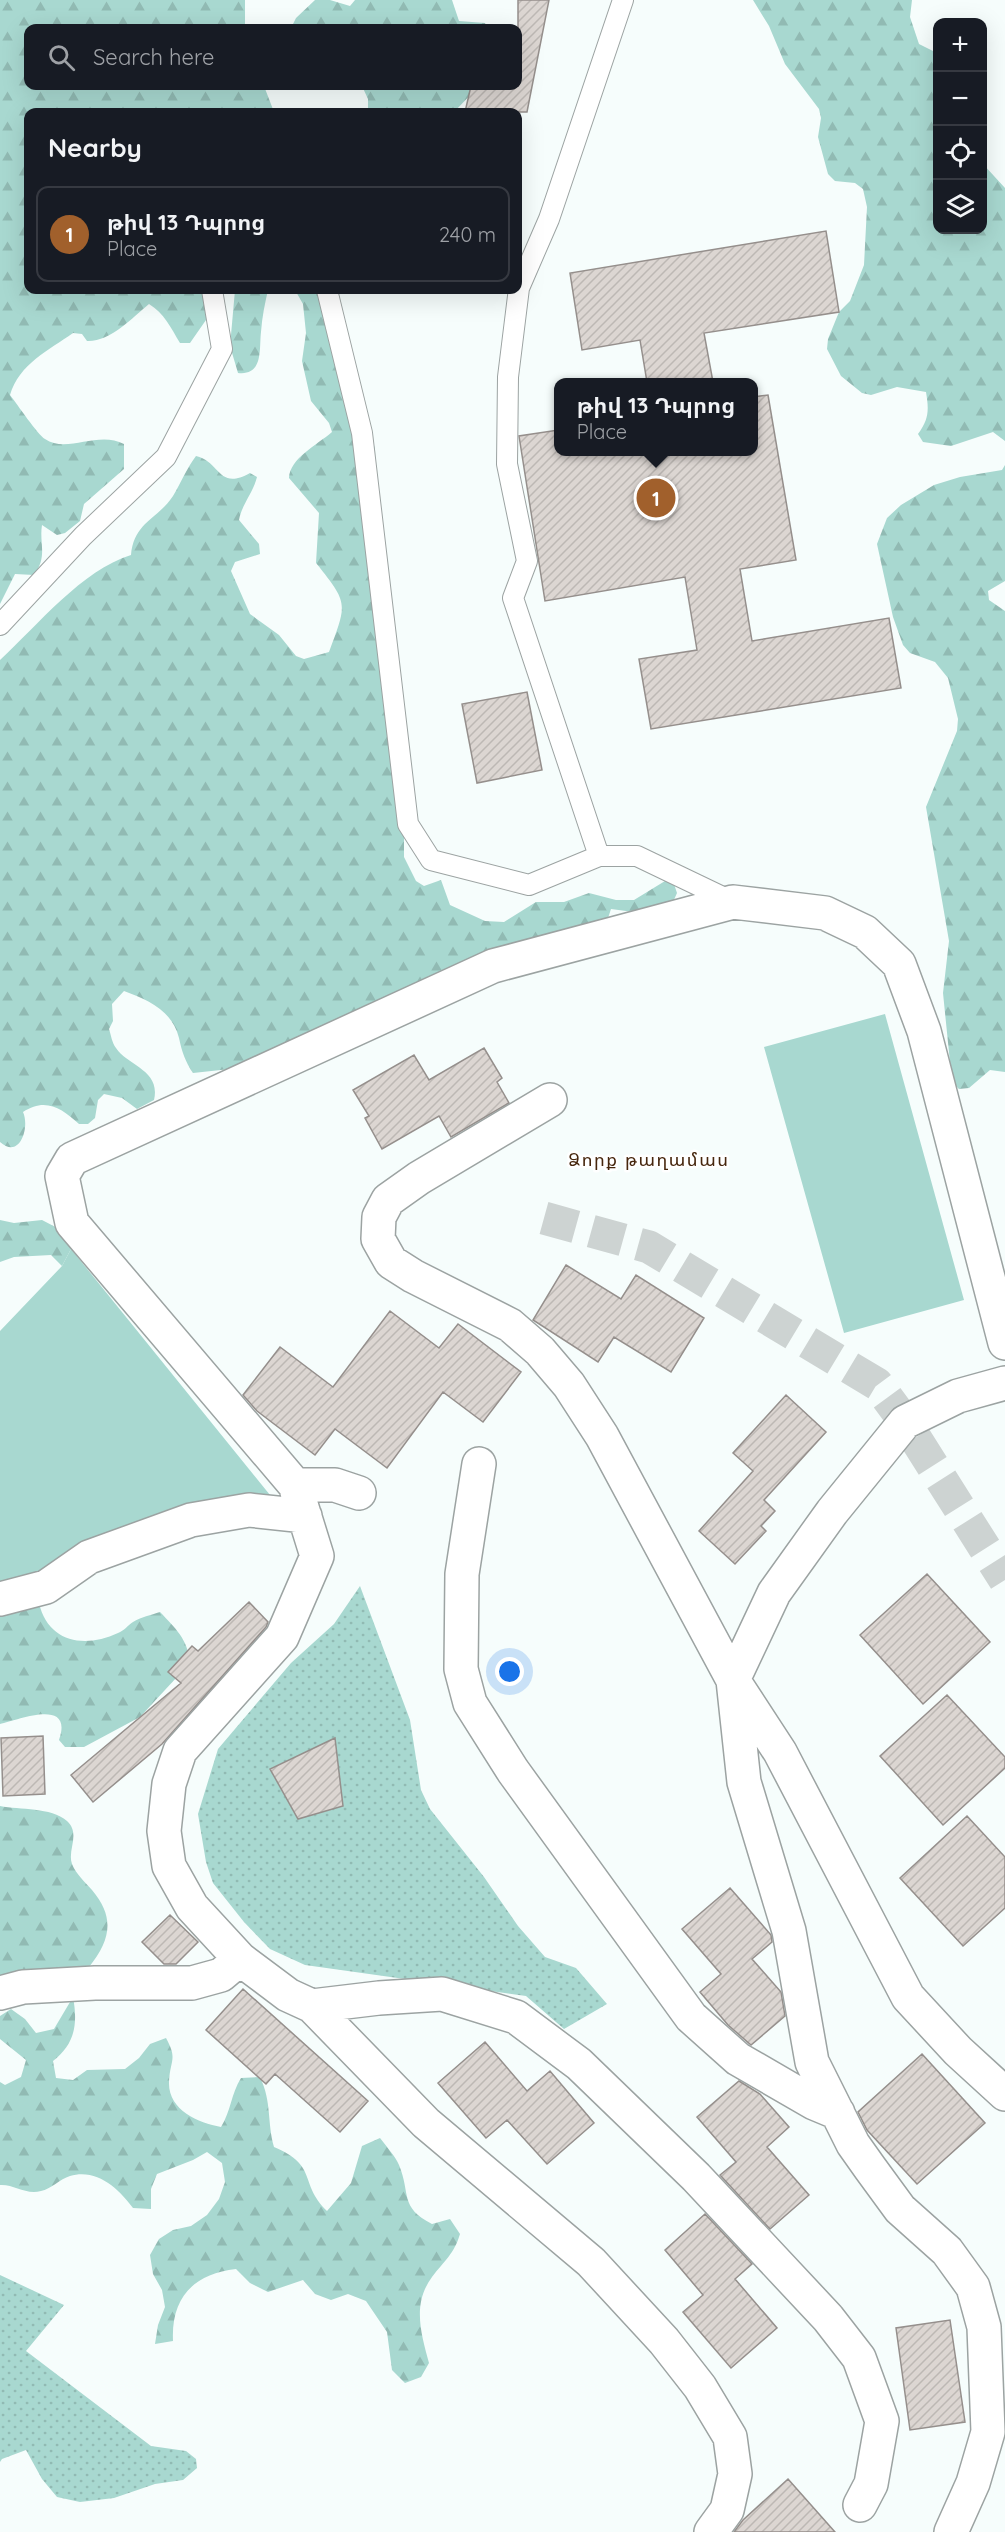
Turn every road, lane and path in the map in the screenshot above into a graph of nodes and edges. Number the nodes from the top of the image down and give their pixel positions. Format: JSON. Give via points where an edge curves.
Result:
{"nodes":[{"id":1,"x":623,"y":0,"type":"edge"},
{"id":2,"x":522,"y":281,"type":"edge"},
{"id":3,"x":213,"y":294,"type":"edge"},
{"id":4,"x":328,"y":294,"type":"edge"},
{"id":5,"x":518,"y":294,"type":"edge"},
{"id":6,"x":0,"y":625,"type":"edge"},
{"id":7,"x":599,"y":856,"type":"junction"},
{"id":8,"x":733,"y":902,"type":"junction"},
{"id":9,"x":550,"y":1100,"type":"dead end"},
{"id":10,"x":1005,"y":1343,"type":"edge"},
{"id":11,"x":1005,"y":1383,"type":"edge"},
{"id":12,"x":479,"y":1464,"type":"dead end"},
{"id":13,"x":295,"y":1485,"type":"junction"},
{"id":14,"x":358,"y":1493,"type":"dead end"},
{"id":15,"x":305,"y":1516,"type":"junction"},
{"id":16,"x":0,"y":1599,"type":"edge"},
{"id":17,"x":733,"y":1680,"type":"junction"},
{"id":18,"x":240,"y":1959,"type":"junction"},
{"id":19,"x":0,"y":1992,"type":"edge"},
{"id":20,"x":312,"y":2006,"type":"junction"},
{"id":21,"x":1005,"y":2094,"type":"edge"},
{"id":22,"x":838,"y":2113,"type":"junction"},
{"id":23,"x":860,"y":2505,"type":"dead end"},
{"id":24,"x":711,"y":2532,"type":"edge"},
{"id":25,"x":951,"y":2532,"type":"edge"}],
"edges":[{"from":1,"to":2,"type":"lane","via":[[549,219]]},
{"from":3,"to":6,"type":"lane","via":[[222,349],[166,457],[83,536]]},
{"from":4,"to":7,"type":"lane","via":[[363,433],[408,824],[431,860],[529,885]]},
{"from":5,"to":7,"type":"lane","via":[[508,377],[507,464],[527,561],[513,598]]},
{"from":7,"to":8,"type":"lane","via":[[637,855]]},
{"from":8,"to":10,"type":"street","via":[[825,913],[865,932],[899,964],[924,1031]]},
{"from":8,"to":13,"type":"street","via":[[493,966],[72,1159],[62,1176],[72,1223]]},
{"from":9,"to":17,"type":"street","via":[[388,1200],[379,1217],[378,1239],[391,1262],[510,1325],[540,1351],[569,1385],[602,1436]]},
{"from":11,"to":17,"type":"street","via":[[958,1396],[905,1422],[832,1512],[774,1593]]},
{"from":12,"to":22,"type":"street","via":[[462,1574],[461,1670],[470,1703],[513,1771],[691,2017],[738,2059]]},
{"from":13,"to":14,"type":"street","via":[[335,1485]]},
{"from":13,"to":15,"type":"street"},
{"from":15,"to":16,"type":"street","via":[[249,1510],[191,1520],[89,1557],[46,1587]]},
{"from":15,"to":18,"type":"street","via":[[317,1556],[282,1636],[180,1751],[169,1784],[164,1831],[170,1866],[192,1907]]},
{"from":17,"to":21,"type":"street","via":[[780,1752],[908,1997]]},
{"from":17,"to":22,"type":"street","via":[[744,1782],[789,1931],[812,2062]]},
{"from":18,"to":19,"type":"street","via":[[221,1975],[192,1983],[23,1986]]},
{"from":18,"to":20,"type":"street","via":[[288,1995]]},
{"from":20,"to":23,"type":"street","via":[[442,1994],[516,2017],[579,2064],[696,2177],[828,2318],[859,2358],[882,2421],[872,2484]]},
{"from":20,"to":24,"type":"street","via":[[426,2124],[591,2262],[664,2341],[700,2387],[730,2437],[735,2474],[727,2510]]},
{"from":22,"to":25,"type":"street","via":[[853,2144],[900,2209],[947,2251],[973,2287],[984,2327],[988,2432],[974,2484]]}]}
